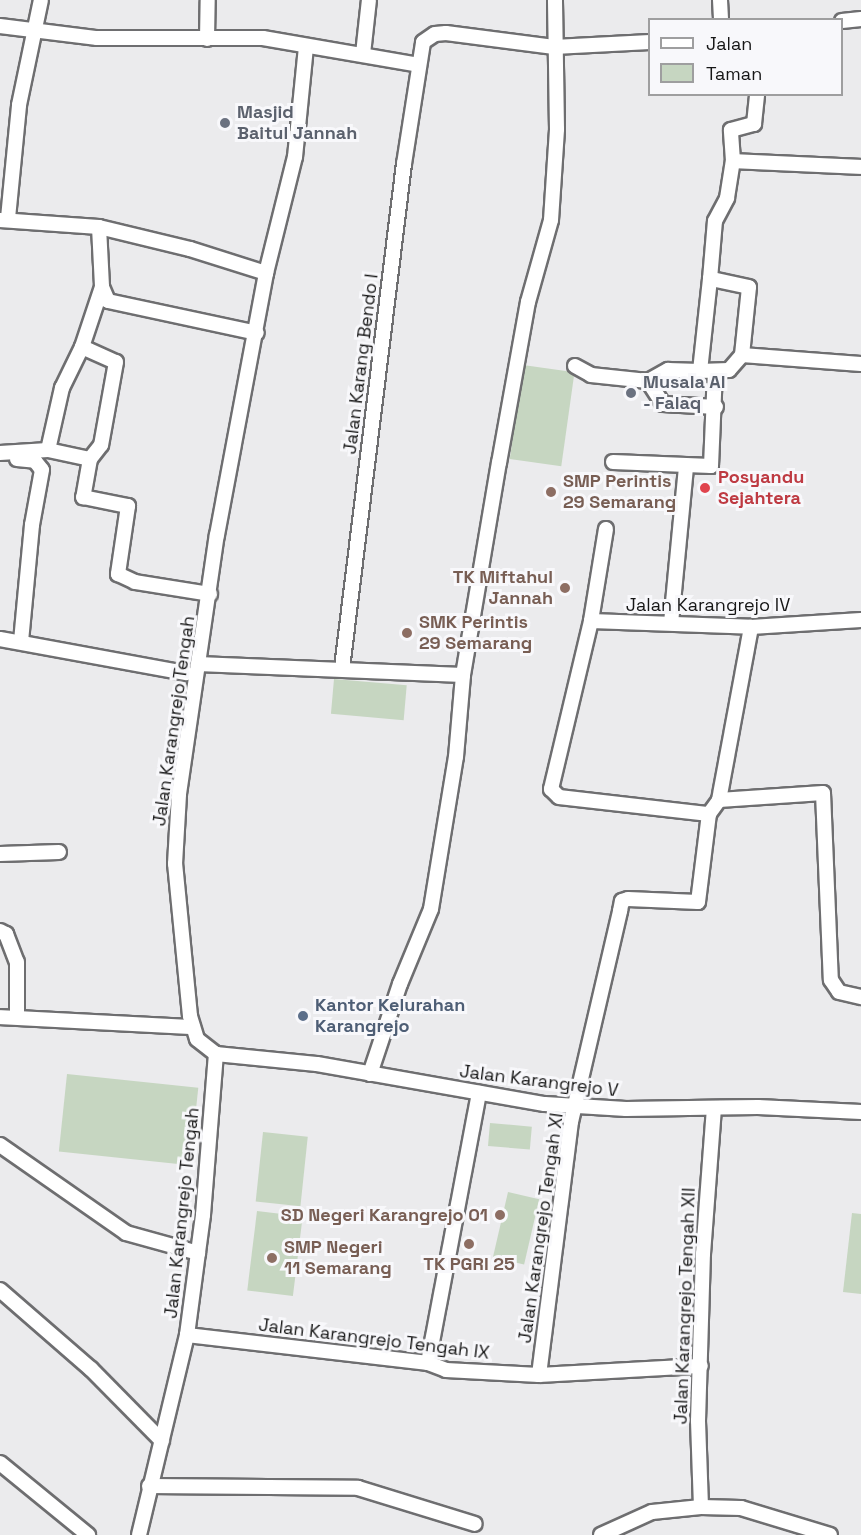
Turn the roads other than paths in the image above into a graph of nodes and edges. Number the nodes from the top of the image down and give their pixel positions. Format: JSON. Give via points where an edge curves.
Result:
{"nodes":[{"id":1,"x":41,"y":0,"type":"edge"},
{"id":2,"x":208,"y":0,"type":"edge"},
{"id":3,"x":369,"y":0,"type":"edge"},
{"id":4,"x":555,"y":0,"type":"edge"},
{"id":5,"x":720,"y":0,"type":"edge"},
{"id":6,"x":720,"y":18,"type":"edge"},
{"id":7,"x":861,"y":19,"type":"edge"},
{"id":8,"x":843,"y":21,"type":"edge"},
{"id":9,"x":0,"y":26,"type":"edge"},
{"id":10,"x":33,"y":29,"type":"junction"},
{"id":11,"x":207,"y":39,"type":"junction"},
{"id":12,"x":648,"y":42,"type":"edge"},
{"id":13,"x":306,"y":47,"type":"junction"},
{"id":14,"x":554,"y":47,"type":"junction"},
{"id":15,"x":363,"y":54,"type":"junction"},
{"id":16,"x":419,"y":65,"type":"junction"},
{"id":17,"x":757,"y":96,"type":"edge"},
{"id":18,"x":733,"y":161,"type":"junction"},
{"id":19,"x":861,"y":167,"type":"edge"},
{"id":20,"x":4,"y":219,"type":"edge"},
{"id":21,"x":99,"y":227,"type":"junction"},
{"id":22,"x":266,"y":273,"type":"junction"},
{"id":23,"x":710,"y":279,"type":"junction"},
{"id":24,"x":102,"y":287,"type":"junction"},
{"id":25,"x":257,"y":333,"type":"junction"},
{"id":26,"x":82,"y":347,"type":"junction"},
{"id":27,"x":742,"y":355,"type":"junction"},
{"id":28,"x":861,"y":364,"type":"edge"},
{"id":29,"x":574,"y":366,"type":"dead end"},
{"id":30,"x":700,"y":371,"type":"junction"},
{"id":31,"x":716,"y":372,"type":"junction"},
{"id":32,"x":648,"y":381,"type":"junction"},
{"id":33,"x":716,"y":407,"type":"junction"},
{"id":34,"x":48,"y":450,"type":"junction"},
{"id":35,"x":0,"y":453,"type":"edge"},
{"id":36,"x":90,"y":459,"type":"junction"},
{"id":37,"x":0,"y":461,"type":"edge"},
{"id":38,"x":613,"y":462,"type":"dead end"},
{"id":39,"x":686,"y":467,"type":"junction"},
{"id":40,"x":606,"y":529,"type":"dead end"},
{"id":41,"x":210,"y":594,"type":"junction"},
{"id":42,"x":861,"y":620,"type":"edge"},
{"id":43,"x":591,"y":621,"type":"junction"},
{"id":44,"x":671,"y":623,"type":"junction"},
{"id":45,"x":751,"y":627,"type":"junction"},
{"id":46,"x":0,"y":639,"type":"edge"},
{"id":47,"x":21,"y":641,"type":"junction"},
{"id":48,"x":198,"y":664,"type":"junction"},
{"id":49,"x":342,"y":668,"type":"junction"},
{"id":50,"x":186,"y":673,"type":"dead end"},
{"id":51,"x":463,"y":675,"type":"junction"},
{"id":52,"x":719,"y":800,"type":"junction"},
{"id":53,"x":709,"y":814,"type":"junction"},
{"id":54,"x":59,"y":852,"type":"dead end"},
{"id":55,"x":0,"y":854,"type":"edge"},
{"id":56,"x":0,"y":931,"type":"edge"},
{"id":57,"x":861,"y":997,"type":"edge"},
{"id":58,"x":0,"y":1017,"type":"edge"},
{"id":59,"x":17,"y":1017,"type":"junction"},
{"id":60,"x":193,"y":1027,"type":"junction"},
{"id":61,"x":216,"y":1054,"type":"junction"},
{"id":62,"x":370,"y":1074,"type":"junction"},
{"id":63,"x":479,"y":1094,"type":"junction"},
{"id":64,"x":576,"y":1106,"type":"junction"},
{"id":65,"x":714,"y":1108,"type":"junction"},
{"id":66,"x":861,"y":1112,"type":"edge"},
{"id":67,"x":0,"y":1146,"type":"edge"},
{"id":68,"x":198,"y":1253,"type":"junction"},
{"id":69,"x":0,"y":1290,"type":"edge"},
{"id":70,"x":187,"y":1335,"type":"junction"},
{"id":71,"x":428,"y":1363,"type":"junction"},
{"id":72,"x":701,"y":1366,"type":"junction"},
{"id":73,"x":539,"y":1375,"type":"junction"},
{"id":74,"x":162,"y":1441,"type":"junction"},
{"id":75,"x":0,"y":1463,"type":"edge"},
{"id":76,"x":149,"y":1486,"type":"junction"},
{"id":77,"x":701,"y":1507,"type":"junction"},
{"id":78,"x":475,"y":1524,"type":"dead end"},
{"id":79,"x":88,"y":1535,"type":"edge"},
{"id":80,"x":139,"y":1535,"type":"edge"},
{"id":81,"x":601,"y":1535,"type":"edge"},
{"id":82,"x":830,"y":1535,"type":"edge"}],
"edges":[{"from":1,"to":10,"type":"street"},
{"from":2,"to":11,"type":"street"},
{"from":3,"to":15,"type":"street"},
{"from":4,"to":14,"type":"street"},
{"from":5,"to":6,"type":"street"},
{"from":7,"to":8,"type":"street"},
{"from":9,"to":10,"type":"street"},
{"from":10,"to":11,"type":"street","via":[[97,38]]},
{"from":10,"to":20,"type":"street"},
{"from":11,"to":13,"type":"street","via":[[264,38]]},
{"from":12,"to":14,"type":"street","name":"Jalan Karang Bendo I"},
{"from":13,"to":15,"type":"street"},
{"from":13,"to":22,"type":"street","name":"Jalan Karangrejo Tengah","via":[[295,157]]},
{"from":14,"to":16,"type":"street","name":"Jalan Karang Bendo I","via":[[435,34],[423,42]]},
{"from":14,"to":51,"type":"street","via":[[557,129],[551,220],[528,302]]},
{"from":15,"to":16,"type":"street"},
{"from":16,"to":49,"type":"street","name":"Jalan Karang Bendo I"},
{"from":17,"to":18,"type":"street","via":[[754,124],[731,130]]},
{"from":18,"to":19,"type":"street"},
{"from":18,"to":23,"type":"street","via":[[727,198],[715,221]]},
{"from":20,"to":21,"type":"street"},
{"from":21,"to":22,"type":"street"},
{"from":21,"to":24,"type":"street"},
{"from":22,"to":25,"type":"street","name":"Jalan Karangrejo Tengah"},
{"from":23,"to":27,"type":"street","via":[[749,287]]},
{"from":23,"to":30,"type":"street"},
{"from":24,"to":25,"type":"street","via":[[108,301]]},
{"from":24,"to":26,"type":"street"},
{"from":25,"to":41,"type":"street","name":"Jalan Karangrejo Tengah","via":[[217,535]]},
{"from":26,"to":34,"type":"street","via":[[55,410]]},
{"from":26,"to":36,"type":"street","via":[[116,362],[101,445]]},
{"from":27,"to":28,"type":"street","via":[[756,353]]},
{"from":27,"to":31,"type":"street","via":[[736,366]]},
{"from":29,"to":32,"type":"street","via":[[591,375]]},
{"from":30,"to":31,"type":"street"},
{"from":30,"to":32,"type":"street","via":[[668,370]]},
{"from":31,"to":33,"type":"street"},
{"from":32,"to":33,"type":"street","via":[[663,404]]},
{"from":33,"to":39,"type":"street","via":[[712,465]]},
{"from":34,"to":35,"type":"street"},
{"from":34,"to":36,"type":"street"},
{"from":36,"to":41,"type":"street","via":[[83,497],[128,506],[118,574],[135,582]]},
{"from":37,"to":47,"type":"street","via":[[35,461],[42,466]]},
{"from":38,"to":39,"type":"street"},
{"from":39,"to":44,"type":"street"},
{"from":40,"to":43,"type":"street"},
{"from":41,"to":48,"type":"street","name":"Jalan Karangrejo Tengah"},
{"from":42,"to":45,"type":"street","name":"Jalan Karangrejo IV"},
{"from":43,"to":44,"type":"street","name":"Jalan Karangrejo IV"},
{"from":43,"to":53,"type":"street","via":[[552,791],[559,797]]},
{"from":44,"to":45,"type":"street","name":"Jalan Karangrejo IV"},
{"from":45,"to":52,"type":"street"},
{"from":46,"to":47,"type":"street"},
{"from":47,"to":50,"type":"street"},
{"from":48,"to":49,"type":"street"},
{"from":48,"to":60,"type":"street","name":"Jalan Karangrejo Tengah","via":[[179,794],[175,864]]},
{"from":49,"to":51,"type":"street"},
{"from":51,"to":62,"type":"street","via":[[456,757],[431,909],[400,984]]},
{"from":52,"to":53,"type":"street"},
{"from":52,"to":57,"type":"street","via":[[823,793],[831,980],[839,992]]},
{"from":53,"to":64,"type":"street","name":"Jalan Karangrejo Tengah XI","via":[[696,904],[628,899],[620,911]]},
{"from":54,"to":55,"type":"street"},
{"from":56,"to":59,"type":"street","via":[[6,934],[17,962]]},
{"from":58,"to":59,"type":"street"},
{"from":59,"to":60,"type":"street"},
{"from":60,"to":61,"type":"street","name":"Jalan Karangrejo Tengah","via":[[204,1047]]},
{"from":61,"to":62,"type":"street","name":"Jalan Karangrejo V"},
{"from":61,"to":68,"type":"street","name":"Jalan Karangrejo Tengah"},
{"from":62,"to":63,"type":"street","name":"Jalan Karangrejo V"},
{"from":63,"to":64,"type":"street","name":"Jalan Karangrejo V"},
{"from":63,"to":71,"type":"street"},
{"from":64,"to":65,"type":"street","name":"Jalan Karangrejo V"},
{"from":64,"to":73,"type":"street","name":"Jalan Karangrejo Tengah XI"},
{"from":65,"to":66,"type":"street","name":"Jalan Karangrejo V"},
{"from":65,"to":72,"type":"street","name":"Jalan Karangrejo Tengah XII","via":[[703,1254]]},
{"from":67,"to":68,"type":"street","via":[[126,1233]]},
{"from":68,"to":70,"type":"street","name":"Jalan Karangrejo Tengah"},
{"from":69,"to":74,"type":"street","via":[[91,1369]]},
{"from":70,"to":71,"type":"street","name":"Jalan Karangrejo Tengah IX"},
{"from":70,"to":74,"type":"street","name":"Jalan Karangrejo Tengah"},
{"from":71,"to":73,"type":"street","name":"Jalan Karangrejo Tengah IX","via":[[446,1370]]},
{"from":72,"to":73,"type":"street","name":"Jalan Karangrejo Tengah IX"},
{"from":72,"to":77,"type":"street","name":"Jalan Karangrejo Tengah XII"},
{"from":74,"to":76,"type":"street","name":"Jalan Karangrejo Tengah"},
{"from":75,"to":79,"type":"street"},
{"from":76,"to":78,"type":"street","via":[[358,1488]]},
{"from":76,"to":80,"type":"street","name":"Jalan Karangrejo Tengah"},
{"from":77,"to":81,"type":"street","via":[[652,1512]]},
{"from":77,"to":82,"type":"street","via":[[741,1508]]}]}
